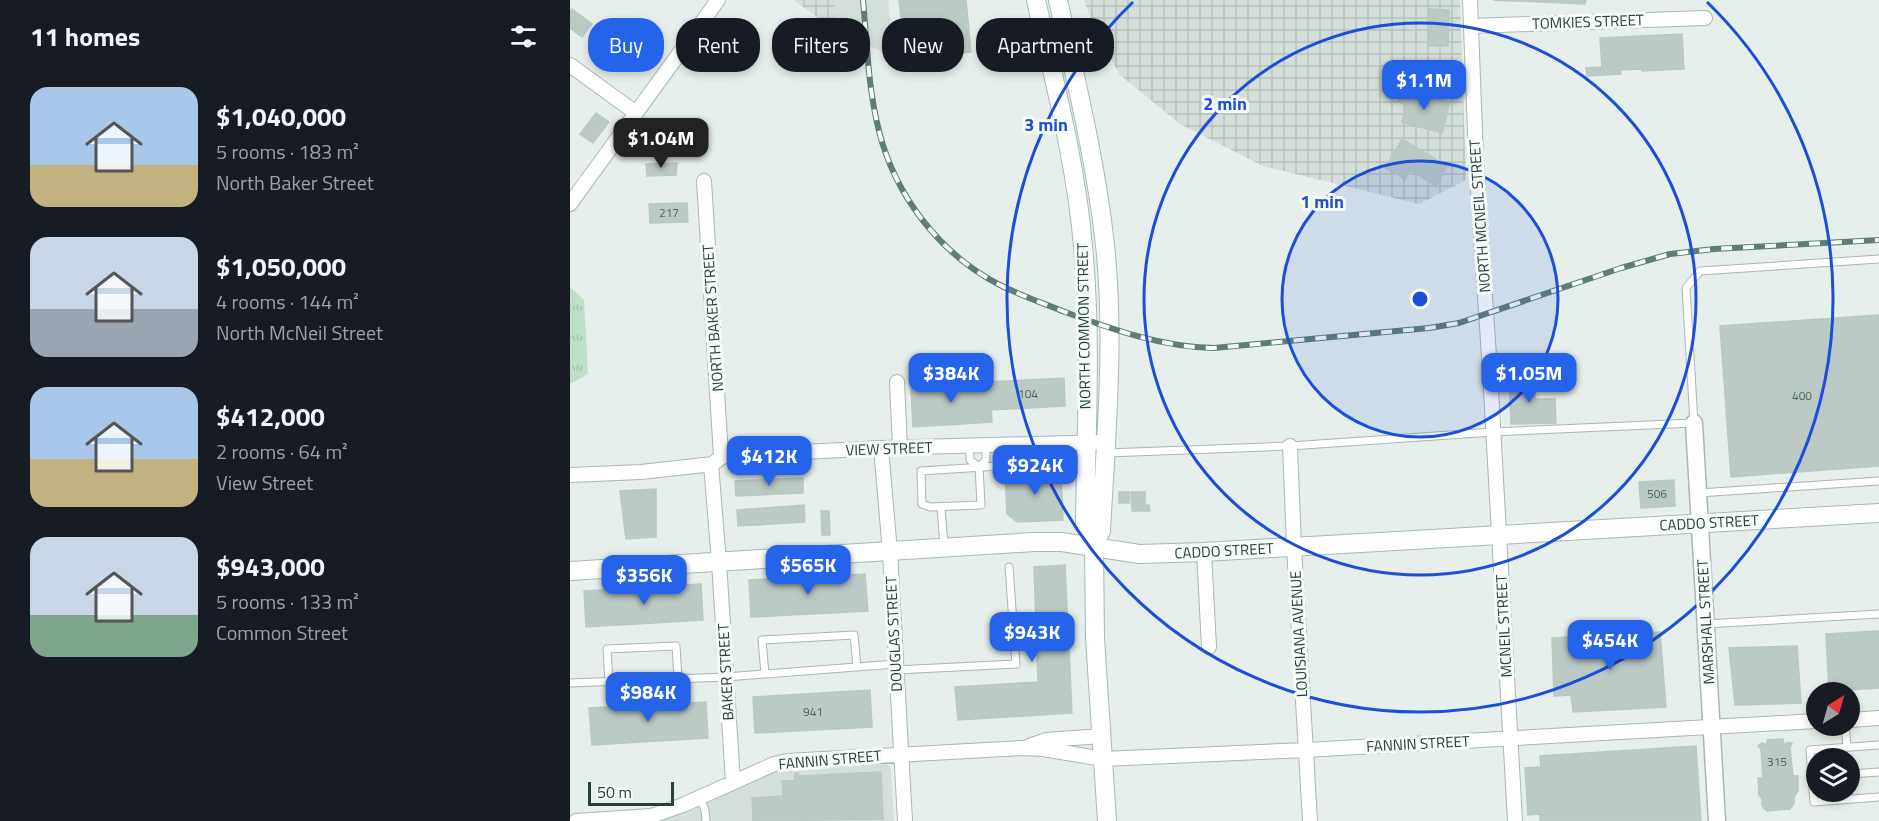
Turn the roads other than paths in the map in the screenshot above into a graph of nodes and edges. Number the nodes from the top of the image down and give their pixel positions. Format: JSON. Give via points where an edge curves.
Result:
{"nodes":[{"id":1,"x":718,"y":0,"type":"edge"},
{"id":2,"x":1036,"y":0,"type":"edge"},
{"id":3,"x":1058,"y":0,"type":"edge"},
{"id":4,"x":1470,"y":0,"type":"edge"},
{"id":5,"x":1705,"y":18,"type":"dead end"},
{"id":6,"x":1471,"y":26,"type":"junction"},
{"id":7,"x":570,"y":65,"type":"edge"},
{"id":8,"x":636,"y":113,"type":"junction"},
{"id":9,"x":704,"y":181,"type":"dead end"},
{"id":10,"x":570,"y":204,"type":"edge"},
{"id":11,"x":1879,"y":259,"type":"edge"},
{"id":12,"x":897,"y":382,"type":"dead end"},
{"id":13,"x":1694,"y":423,"type":"junction"},
{"id":14,"x":1493,"y":432,"type":"junction"},
{"id":15,"x":1086,"y":442,"type":"junction"},
{"id":16,"x":986,"y":445,"type":"junction"},
{"id":17,"x":969,"y":446,"type":"junction"},
{"id":18,"x":1290,"y":446,"type":"junction"},
{"id":19,"x":1105,"y":447,"type":"junction"},
{"id":20,"x":880,"y":448,"type":"junction"},
{"id":21,"x":900,"y":448,"type":"junction"},
{"id":22,"x":716,"y":460,"type":"junction"},
{"id":23,"x":1043,"y":463,"type":"dead end"},
{"id":24,"x":979,"y":468,"type":"junction"},
{"id":25,"x":570,"y":475,"type":"edge"},
{"id":26,"x":1879,"y":481,"type":"edge"},
{"id":27,"x":1698,"y":493,"type":"junction"},
{"id":28,"x":941,"y":508,"type":"junction"},
{"id":29,"x":1879,"y":513,"type":"edge"},
{"id":30,"x":1700,"y":524,"type":"junction"},
{"id":31,"x":1498,"y":534,"type":"junction"},
{"id":32,"x":1094,"y":546,"type":"junction"},
{"id":33,"x":1294,"y":547,"type":"junction"},
{"id":34,"x":945,"y":548,"type":"junction"},
{"id":35,"x":890,"y":552,"type":"junction"},
{"id":36,"x":1204,"y":552,"type":"junction"},
{"id":37,"x":719,"y":562,"type":"junction"},
{"id":38,"x":1009,"y":567,"type":"dead end"},
{"id":39,"x":570,"y":571,"type":"edge"},
{"id":40,"x":1879,"y":614,"type":"edge"},
{"id":41,"x":1706,"y":624,"type":"junction"},
{"id":42,"x":1209,"y":647,"type":"dead end"},
{"id":43,"x":857,"y":667,"type":"junction"},
{"id":44,"x":896,"y":667,"type":"junction"},
{"id":45,"x":765,"y":674,"type":"junction"},
{"id":46,"x":726,"y":677,"type":"junction"},
{"id":47,"x":678,"y":679,"type":"junction"},
{"id":48,"x":609,"y":682,"type":"junction"},
{"id":49,"x":570,"y":683,"type":"edge"},
{"id":50,"x":1879,"y":718,"type":"edge"},
{"id":51,"x":1860,"y":719,"type":"edge"},
{"id":52,"x":1806,"y":722,"type":"edge"},
{"id":53,"x":1711,"y":727,"type":"junction"},
{"id":54,"x":1102,"y":736,"type":"junction"},
{"id":55,"x":1846,"y":736,"type":"edge"},
{"id":56,"x":1510,"y":738,"type":"junction"},
{"id":57,"x":1879,"y":745,"type":"edge"},
{"id":58,"x":1847,"y":747,"type":"junction"},
{"id":59,"x":1021,"y":748,"type":"junction"},
{"id":60,"x":1835,"y":748,"type":"edge"},
{"id":61,"x":1306,"y":750,"type":"junction"},
{"id":62,"x":901,"y":754,"type":"junction"},
{"id":63,"x":1103,"y":759,"type":"junction"},
{"id":64,"x":1879,"y":772,"type":"edge"},
{"id":65,"x":1860,"y":773,"type":"edge"},
{"id":66,"x":733,"y":782,"type":"junction"},
{"id":67,"x":699,"y":797,"type":"junction"},
{"id":68,"x":1879,"y":797,"type":"edge"},
{"id":69,"x":1860,"y":798,"type":"edge"},
{"id":70,"x":576,"y":821,"type":"edge"},
{"id":71,"x":706,"y":821,"type":"edge"},
{"id":72,"x":905,"y":821,"type":"edge"},
{"id":73,"x":1107,"y":821,"type":"edge"},
{"id":74,"x":1310,"y":821,"type":"edge"},
{"id":75,"x":1515,"y":821,"type":"edge"},
{"id":76,"x":1717,"y":821,"type":"edge"}],
"edges":[{"from":1,"to":8,"type":"street"},
{"from":2,"to":15,"type":"main road","name":"NORTH COMMON STREET","via":[[1068,145],[1083,245]]},
{"from":3,"to":19,"type":"main road","name":"NORTH COMMON STREET","via":[[1090,144],[1105,246],[1110,341]]},
{"from":4,"to":6,"type":"street","name":"NORTH MCNEIL STREET"},
{"from":5,"to":6,"type":"street","name":"TOMKIES STREET"},
{"from":6,"to":14,"type":"street","name":"NORTH MCNEIL STREET"},
{"from":7,"to":8,"type":"street"},
{"from":8,"to":10,"type":"street"},
{"from":9,"to":22,"type":"street","name":"NORTH BAKER STREET"},
{"from":11,"to":13,"type":"lane","via":[[1700,271],[1686,288]]},
{"from":12,"to":21,"type":"street"},
{"from":13,"to":14,"type":"lane"},
{"from":13,"to":27,"type":"street","name":"MARSHALL STREET"},
{"from":14,"to":18,"type":"lane"},
{"from":14,"to":31,"type":"street","name":"MCNEIL STREET"},
{"from":15,"to":16,"type":"street","name":"VIEW STREET"},
{"from":15,"to":19,"type":"street","name":"VIEW STREET"},
{"from":15,"to":32,"type":"main road","name":"NORTH COMMON STREET","via":[[1085,524]]},
{"from":16,"to":17,"type":"street","name":"VIEW STREET"},
{"from":16,"to":24,"type":"lane","via":[[986,460]]},
{"from":17,"to":21,"type":"street","name":"VIEW STREET"},
{"from":17,"to":24,"type":"lane","via":[[970,460]]},
{"from":18,"to":19,"type":"lane"},
{"from":18,"to":33,"type":"street","name":"LOUISIANA AVENUE"},
{"from":19,"to":32,"type":"main road","name":"NORTH COMMON STREET","via":[[1101,531]]},
{"from":20,"to":21,"type":"street","name":"VIEW STREET"},
{"from":20,"to":22,"type":"street","name":"VIEW STREET"},
{"from":20,"to":35,"type":"street","name":"DOUGLAS STREET"},
{"from":22,"to":25,"type":"street","name":"VIEW STREET","via":[[641,472]]},
{"from":22,"to":37,"type":"street","name":"NORTH BAKER STREET"},
{"from":23,"to":24,"type":"lane"},
{"from":24,"to":28,"type":"lane","via":[[981,505]]},
{"from":24,"to":28,"type":"lane","via":[[921,471],[922,504]]},
{"from":26,"to":27,"type":"lane"},
{"from":27,"to":30,"type":"street","name":"MARSHALL STREET"},
{"from":28,"to":34,"type":"lane"},
{"from":29,"to":30,"type":"main road","name":"CADDO STREET"},
{"from":30,"to":31,"type":"main road","name":"CADDO STREET"},
{"from":30,"to":41,"type":"street","name":"MARSHALL STREET"},
{"from":31,"to":33,"type":"main road","name":"CADDO STREET"},
{"from":31,"to":56,"type":"street","name":"MCNEIL STREET"},
{"from":32,"to":34,"type":"main road","name":"CADDO STREET","via":[[1034,542]]},
{"from":32,"to":36,"type":"main road","name":"CADDO STREET","via":[[1139,554]]},
{"from":32,"to":54,"type":"main road"},
{"from":33,"to":36,"type":"main road","name":"CADDO STREET"},
{"from":33,"to":61,"type":"street","name":"LOUISIANA AVENUE"},
{"from":34,"to":35,"type":"main road","name":"CADDO STREET"},
{"from":35,"to":37,"type":"main road","name":"CADDO STREET"},
{"from":35,"to":44,"type":"street","name":"DOUGLAS STREET"},
{"from":36,"to":42,"type":"street"},
{"from":37,"to":39,"type":"main road","name":"CADDO STREET"},
{"from":37,"to":46,"type":"street","name":"BAKER STREET"},
{"from":38,"to":44,"type":"lane","via":[[1016,664]]},
{"from":40,"to":41,"type":"lane"},
{"from":41,"to":53,"type":"street","name":"MARSHALL STREET"},
{"from":43,"to":44,"type":"lane"},
{"from":43,"to":45,"type":"lane"},
{"from":43,"to":45,"type":"lane","via":[[854,635],[762,640]]},
{"from":44,"to":62,"type":"street","name":"DOUGLAS STREET"},
{"from":45,"to":46,"type":"lane"},
{"from":46,"to":47,"type":"lane"},
{"from":46,"to":66,"type":"street","name":"BAKER STREET"},
{"from":47,"to":48,"type":"lane"},
{"from":47,"to":48,"type":"lane","via":[[676,646],[607,649]]},
{"from":48,"to":49,"type":"lane"},
{"from":50,"to":51,"type":"street"},
{"from":52,"to":53,"type":"street","name":"FANNIN STREET"},
{"from":53,"to":56,"type":"street","name":"FANNIN STREET"},
{"from":53,"to":76,"type":"street","name":"MARSHALL STREET"},
{"from":54,"to":59,"type":"street","name":"FANNIN STREET","via":[[1046,740]]},
{"from":54,"to":63,"type":"main road"},
{"from":55,"to":58,"type":"lane"},
{"from":56,"to":61,"type":"street","name":"FANNIN STREET"},
{"from":56,"to":75,"type":"street","name":"MCNEIL STREET"},
{"from":57,"to":58,"type":"lane"},
{"from":58,"to":60,"type":"lane"},
{"from":59,"to":62,"type":"street","name":"FANNIN STREET"},
{"from":59,"to":63,"type":"street","name":"FANNIN STREET"},
{"from":61,"to":63,"type":"street","name":"FANNIN STREET"},
{"from":61,"to":74,"type":"street","name":"LOUISIANA AVENUE"},
{"from":62,"to":66,"type":"street","name":"FANNIN STREET","via":[[787,761]]},
{"from":62,"to":72,"type":"street","name":"DOUGLAS STREET"},
{"from":63,"to":73,"type":"main road"},
{"from":64,"to":65,"type":"lane"},
{"from":66,"to":67,"type":"street","name":"FANNIN STREET"},
{"from":67,"to":70,"type":"street","name":"FANNIN STREET","via":[[651,816]]},
{"from":67,"to":71,"type":"lane"},
{"from":68,"to":69,"type":"lane"}]}
